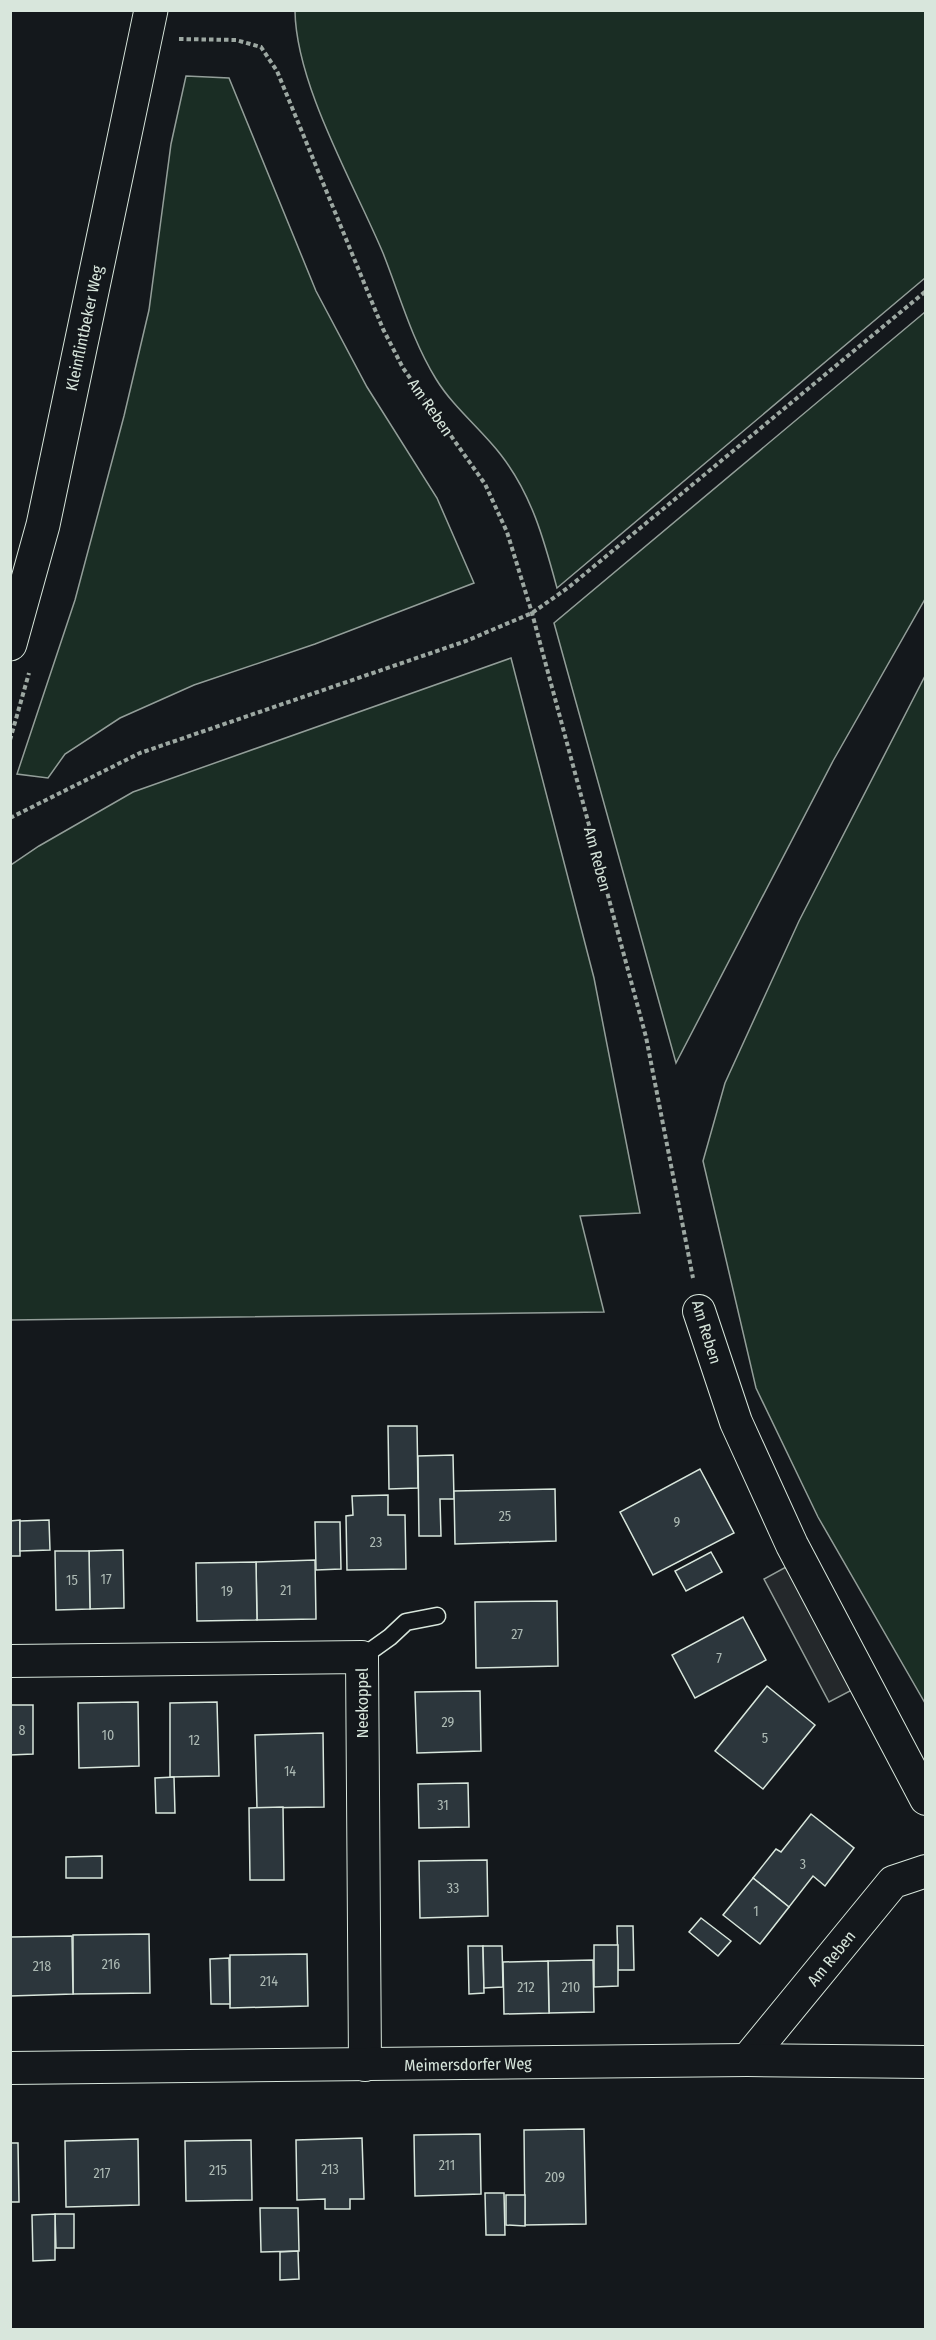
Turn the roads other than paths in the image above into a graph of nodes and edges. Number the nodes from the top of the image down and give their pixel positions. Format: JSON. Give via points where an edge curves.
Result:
{"nodes":[{"id":1,"x":148,"y":23,"type":"edge"},
{"id":2,"x":10,"y":644,"type":"edge"},
{"id":3,"x":699,"y":1311,"type":"road end"},
{"id":4,"x":436,"y":1616,"type":"dead end"},
{"id":5,"x":362,"y":1657,"type":"junction"},
{"id":6,"x":10,"y":1661,"type":"edge"},
{"id":7,"x":926,"y":1799,"type":"edge"},
{"id":8,"x":926,"y":1871,"type":"edge"},
{"id":9,"x":747,"y":2060,"type":"junction"},
{"id":10,"x":926,"y":2062,"type":"edge"},
{"id":11,"x":364,"y":2065,"type":"junction"},
{"id":12,"x":10,"y":2068,"type":"edge"}],
"edges":[{"from":1,"to":2,"type":"street","name":"Kleinflintbeker Weg","via":[[43,525]]},
{"from":3,"to":7,"type":"street","name":"Am Reben","via":[[736,1422],[788,1535]]},
{"from":4,"to":5,"type":"lane","via":[[406,1622]]},
{"from":5,"to":6,"type":"street","name":"Neekoppel"},
{"from":5,"to":11,"type":"street","name":"Neekoppel"},
{"from":8,"to":9,"type":"street","name":"Am Reben","via":[[893,1882]]},
{"from":9,"to":10,"type":"street","name":"Meimersdorfer Weg"},
{"from":9,"to":11,"type":"street","name":"Meimersdorfer Weg"},
{"from":11,"to":12,"type":"street","name":"Meimersdorfer Weg"}]}
